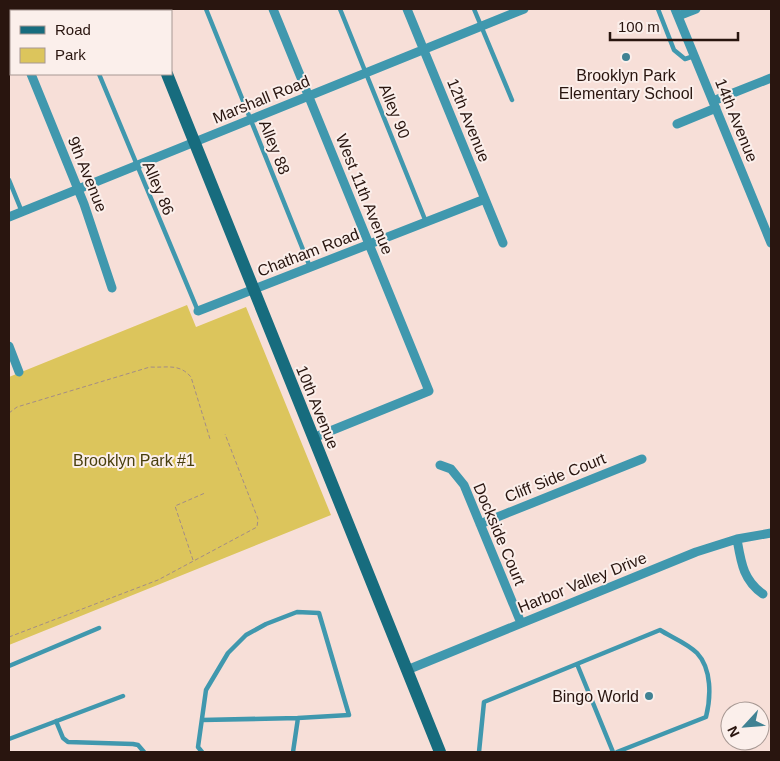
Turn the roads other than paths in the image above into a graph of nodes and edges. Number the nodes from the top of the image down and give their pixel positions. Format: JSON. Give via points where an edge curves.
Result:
{"nodes":[{"id":1,"x":206,"y":9,"type":"edge"},
{"id":2,"x":273,"y":9,"type":"edge"},
{"id":3,"x":340,"y":9,"type":"edge"},
{"id":4,"x":408,"y":9,"type":"edge"},
{"id":5,"x":474,"y":9,"type":"edge"},
{"id":6,"x":524,"y":9,"type":"edge"},
{"id":7,"x":658,"y":9,"type":"edge"},
{"id":8,"x":696,"y":9,"type":"edge"},
{"id":9,"x":676,"y":12,"type":"edge"},
{"id":10,"x":482,"y":26,"type":"junction"},
{"id":11,"x":424,"y":49,"type":"junction"},
{"id":12,"x":694,"y":56,"type":"junction"},
{"id":13,"x":366,"y":73,"type":"junction"},
{"id":14,"x":31,"y":75,"type":"edge"},
{"id":15,"x":100,"y":75,"type":"edge"},
{"id":16,"x":166,"y":75,"type":"edge"},
{"id":17,"x":771,"y":78,"type":"edge"},
{"id":18,"x":308,"y":96,"type":"junction"},
{"id":19,"x":512,"y":100,"type":"dead end"},
{"id":20,"x":714,"y":105,"type":"junction"},
{"id":21,"x":250,"y":119,"type":"junction"},
{"id":22,"x":677,"y":124,"type":"dead end"},
{"id":23,"x":194,"y":142,"type":"junction"},
{"id":24,"x":136,"y":165,"type":"junction"},
{"id":25,"x":9,"y":180,"type":"edge"},
{"id":26,"x":77,"y":189,"type":"junction"},
{"id":27,"x":485,"y":199,"type":"junction"},
{"id":28,"x":22,"y":212,"type":"junction"},
{"id":29,"x":9,"y":217,"type":"edge"},
{"id":30,"x":426,"y":222,"type":"junction"},
{"id":31,"x":503,"y":243,"type":"dead end"},
{"id":32,"x":771,"y":243,"type":"edge"},
{"id":33,"x":369,"y":244,"type":"junction"},
{"id":34,"x":310,"y":268,"type":"junction"},
{"id":35,"x":112,"y":288,"type":"dead end"},
{"id":36,"x":254,"y":290,"type":"junction"},
{"id":37,"x":198,"y":311,"type":"joint"},
{"id":38,"x":9,"y":346,"type":"edge"},
{"id":39,"x":19,"y":372,"type":"dead end"},
{"id":40,"x":313,"y":438,"type":"junction"},
{"id":41,"x":642,"y":458,"type":"dead end"},
{"id":42,"x":440,"y":466,"type":"dead end"},
{"id":43,"x":480,"y":524,"type":"junction"},
{"id":44,"x":771,"y":533,"type":"edge"},
{"id":45,"x":737,"y":539,"type":"junction"},
{"id":46,"x":763,"y":594,"type":"dead end"},
{"id":47,"x":521,"y":623,"type":"junction"},
{"id":48,"x":99,"y":628,"type":"dead end"},
{"id":49,"x":577,"y":664,"type":"junction"},
{"id":50,"x":9,"y":666,"type":"edge"},
{"id":51,"x":407,"y":670,"type":"junction"},
{"id":52,"x":123,"y":696,"type":"dead end"},
{"id":53,"x":298,"y":718,"type":"junction"},
{"id":54,"x":202,"y":720,"type":"junction"},
{"id":55,"x":56,"y":721,"type":"junction"},
{"id":56,"x":9,"y":739,"type":"edge"},
{"id":57,"x":144,"y":752,"type":"edge"},
{"id":58,"x":202,"y":752,"type":"edge"},
{"id":59,"x":293,"y":752,"type":"edge"},
{"id":60,"x":440,"y":752,"type":"edge"},
{"id":61,"x":479,"y":752,"type":"edge"},
{"id":62,"x":615,"y":752,"type":"edge"}],
"edges":[{"from":1,"to":21,"type":"lane","name":"Alley 88"},
{"from":2,"to":18,"type":"street","name":"West 11th Avenue"},
{"from":3,"to":13,"type":"lane","name":"Alley 90"},
{"from":4,"to":11,"type":"street","name":"12th Avenue"},
{"from":5,"to":10,"type":"lane"},
{"from":6,"to":10,"type":"street","name":"Marshall Road"},
{"from":7,"to":12,"type":"lane","via":[[677,54],[685,59]]},
{"from":8,"to":9,"type":"street"},
{"from":9,"to":12,"type":"street","name":"14th Avenue"},
{"from":10,"to":11,"type":"street","name":"Marshall Road"},
{"from":10,"to":19,"type":"lane"},
{"from":11,"to":13,"type":"street","name":"Marshall Road"},
{"from":11,"to":27,"type":"street","name":"12th Avenue"},
{"from":12,"to":20,"type":"street","name":"14th Avenue"},
{"from":13,"to":18,"type":"street","name":"Marshall Road"},
{"from":13,"to":30,"type":"lane","name":"Alley 90"},
{"from":14,"to":26,"type":"street","name":"9th Avenue"},
{"from":15,"to":24,"type":"lane","name":"Alley 86"},
{"from":16,"to":23,"type":"street","name":"10th Avenue"},
{"from":17,"to":20,"type":"street"},
{"from":18,"to":21,"type":"street","name":"Marshall Road"},
{"from":18,"to":33,"type":"street","name":"West 11th Avenue"},
{"from":20,"to":22,"type":"street"},
{"from":20,"to":32,"type":"street","name":"14th Avenue"},
{"from":21,"to":23,"type":"street","name":"Marshall Road"},
{"from":21,"to":34,"type":"lane","name":"Alley 88"},
{"from":23,"to":24,"type":"street","name":"Marshall Road"},
{"from":23,"to":36,"type":"street","name":"10th Avenue"},
{"from":24,"to":26,"type":"street","name":"Marshall Road"},
{"from":24,"to":37,"type":"lane","name":"Alley 86"},
{"from":25,"to":28,"type":"lane"},
{"from":26,"to":28,"type":"street","name":"Marshall Road"},
{"from":26,"to":35,"type":"street","name":"9th Avenue"},
{"from":27,"to":30,"type":"street","name":"Chatham Road"},
{"from":27,"to":31,"type":"street","name":"12th Avenue"},
{"from":28,"to":29,"type":"street","name":"Marshall Road"},
{"from":30,"to":33,"type":"street","name":"Chatham Road"},
{"from":33,"to":34,"type":"street","name":"Chatham Road"},
{"from":33,"to":40,"type":"street","name":"West 11th Avenue","via":[[429,392]]},
{"from":34,"to":36,"type":"street","name":"Chatham Road"},
{"from":36,"to":37,"type":"street","name":"Chatham Road"},
{"from":36,"to":40,"type":"street","name":"10th Avenue"},
{"from":38,"to":39,"type":"street"},
{"from":40,"to":51,"type":"street","name":"10th Avenue"},
{"from":41,"to":43,"type":"street","name":"Cliff Side Court"},
{"from":42,"to":43,"type":"street","name":"Dockside Court","via":[[451,469],[458,476]]},
{"from":43,"to":47,"type":"street","name":"Dockside Court"},
{"from":44,"to":45,"type":"street","name":"Harbor Valley Drive"},
{"from":45,"to":46,"type":"street","via":[[742,569]]},
{"from":45,"to":47,"type":"street","name":"Harbor Valley Drive","via":[[696,552]]},
{"from":47,"to":51,"type":"street","name":"Harbor Valley Drive"},
{"from":48,"to":50,"type":"lane"},
{"from":49,"to":61,"type":"lane","via":[[484,702]]},
{"from":49,"to":62,"type":"lane"},
{"from":49,"to":62,"type":"lane","via":[[660,630],[691,648],[702,662],[710,688],[706,717]]},
{"from":51,"to":60,"type":"street","name":"10th Avenue"},
{"from":52,"to":55,"type":"lane"},
{"from":53,"to":54,"type":"lane"},
{"from":53,"to":54,"type":"lane","via":[[349,715],[319,613],[312,611],[297,612],[246,635],[228,654],[206,690]]},
{"from":53,"to":59,"type":"lane"},
{"from":54,"to":58,"type":"lane","via":[[198,747]]},
{"from":55,"to":56,"type":"lane"},
{"from":55,"to":57,"type":"lane","via":[[62,738],[68,742],[133,744]]}]}
